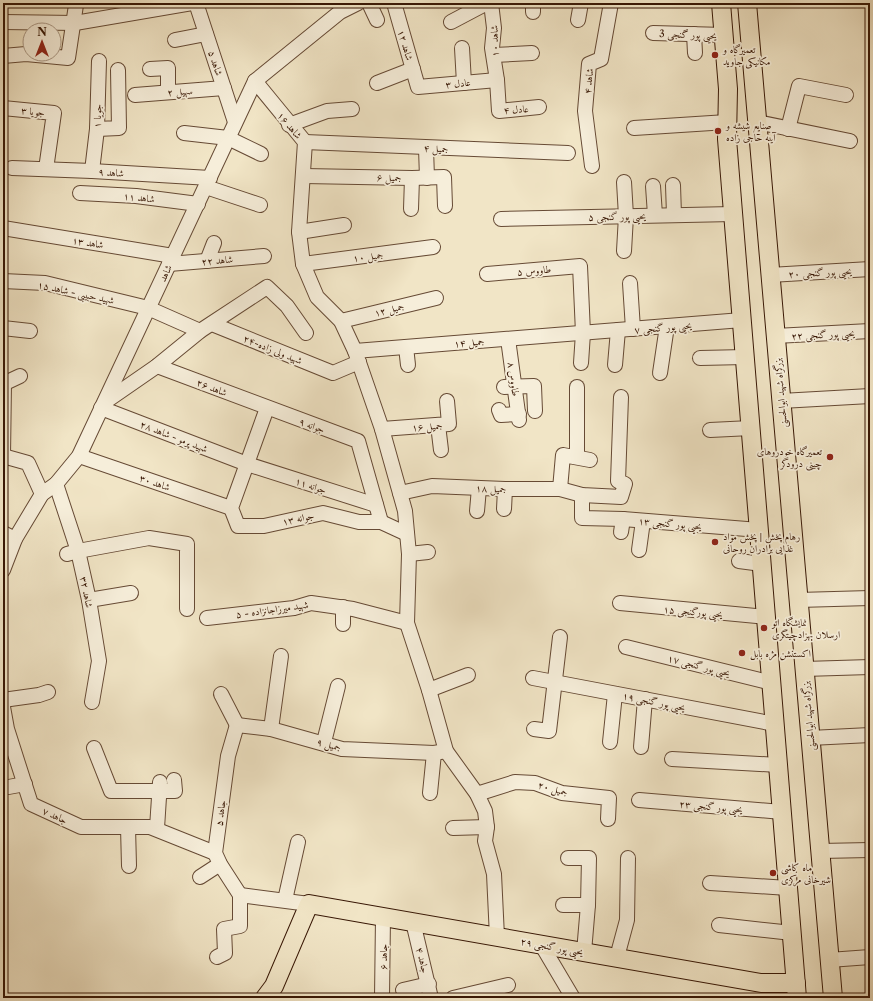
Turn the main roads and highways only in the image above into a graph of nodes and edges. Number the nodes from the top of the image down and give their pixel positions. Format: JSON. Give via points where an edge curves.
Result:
{"nodes":[{"id":1,"x":721,"y":3,"type":"edge"},
{"id":2,"x":747,"y":3,"type":"edge"},
{"id":3,"x":753,"y":80,"type":"junction"},
{"id":4,"x":728,"y":82,"type":"junction"},
{"id":5,"x":797,"y":991,"type":"edge"},
{"id":6,"x":265,"y":998,"type":"edge"},
{"id":7,"x":833,"y":998,"type":"edge"}],
"edges":[{"from":1,"to":4,"type":"main road"},
{"from":2,"to":3,"type":"main road","name":"بزرگراه شهید ابوالحسنی"},
{"from":3,"to":4,"type":"main road"},
{"from":3,"to":7,"type":"main road","name":"بزرگراه شهید ابوالحسنی"},
{"from":4,"to":5,"type":"main road","via":[[727,122],[733,214]]},
{"from":5,"to":6,"type":"main road","name":"یحیی پور گنجی ۲۹","via":[[309,904],[274,986]]}]}
